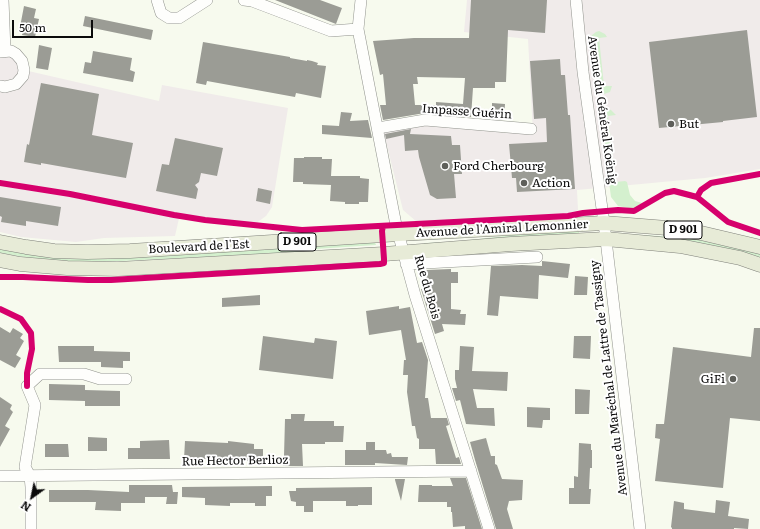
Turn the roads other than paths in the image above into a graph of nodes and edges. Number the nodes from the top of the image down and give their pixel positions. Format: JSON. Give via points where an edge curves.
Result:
{"nodes":[{"id":1,"x":4,"y":0,"type":"edge"},
{"id":2,"x":157,"y":0,"type":"edge"},
{"id":3,"x":207,"y":0,"type":"edge"},
{"id":4,"x":244,"y":0,"type":"edge"},
{"id":5,"x":361,"y":0,"type":"edge"},
{"id":6,"x":576,"y":0,"type":"edge"},
{"id":7,"x":358,"y":29,"type":"junction"},
{"id":8,"x":3,"y":51,"type":"edge"},
{"id":9,"x":0,"y":86,"type":"edge"},
{"id":10,"x":378,"y":128,"type":"junction"},
{"id":11,"x":531,"y":129,"type":"dead end"},
{"id":12,"x":604,"y":223,"type":"junction"},
{"id":13,"x":682,"y":230,"type":"junction"},
{"id":14,"x":399,"y":234,"type":"junction"},
{"id":15,"x":606,"y":239,"type":"junction"},
{"id":16,"x":0,"y":242,"type":"edge"},
{"id":17,"x":500,"y":245,"type":"junction"},
{"id":18,"x":760,"y":247,"type":"edge"},
{"id":19,"x":537,"y":257,"type":"dead end"},
{"id":20,"x":405,"y":259,"type":"junction"},
{"id":21,"x":0,"y":260,"type":"edge"},
{"id":22,"x":760,"y":265,"type":"edge"},
{"id":23,"x":126,"y":379,"type":"dead end"},
{"id":24,"x":471,"y":471,"type":"junction"},
{"id":25,"x":0,"y":476,"type":"edge"},
{"id":26,"x":30,"y":476,"type":"junction"},
{"id":27,"x":31,"y":529,"type":"edge"},
{"id":28,"x":489,"y":529,"type":"edge"},
{"id":29,"x":640,"y":529,"type":"edge"}],
"edges":[{"from":1,"to":8,"type":"street"},
{"from":2,"to":3,"type":"street","via":[[161,13],[169,18],[179,18]]},
{"from":4,"to":7,"type":"street","via":[[331,31]]},
{"from":5,"to":7,"type":"street","name":"Rue du Bois"},
{"from":6,"to":12,"type":"street","name":"Avenue du Général Koënig","via":[[583,72]]},
{"from":7,"to":10,"type":"street","name":"Rue du Bois"},
{"from":8,"to":9,"type":"street","via":[[20,57],[24,70],[23,76],[16,84]]},
{"from":10,"to":11,"type":"street","name":"Impasse Guérin","via":[[425,120]]},
{"from":10,"to":14,"type":"street","name":"Rue du Bois"},
{"from":12,"to":13,"type":"main road","name":"Avenue de l'Amiral Lemonnier","number":"D 901"},
{"from":12,"to":14,"type":"main road","name":"Avenue de l'Amiral Lemonnier","number":"D 901"},
{"from":12,"to":15,"type":"street","name":"Avenue du Maréchal de Lattre de Tassigny"},
{"from":12,"to":17,"type":"main road","name":"Avenue de l'Amiral Lemonnier","number":"D 901","via":[[585,236],[514,239]]},
{"from":13,"to":15,"type":"main road","name":"Avenue de l'Amiral Lemonnier","number":"D 901","via":[[673,233],[615,231]]},
{"from":13,"to":18,"type":"main road","name":"Avenue de l'Amiral Lemonnier","number":"D 901","via":[[724,237]]},
{"from":14,"to":16,"type":"main road","name":"Boulevard de l'Est","number":"D 901","via":[[279,243],[87,252],[26,248]]},
{"from":14,"to":20,"type":"street","name":"Rue du Bois"},
{"from":15,"to":17,"type":"main road","name":"Avenue de l'Amiral Lemonnier","number":"D 901"},
{"from":15,"to":22,"type":"main road","name":"Avenue de l'Amiral Lemonnier","number":"D 901","via":[[680,246],[740,258]]},
{"from":15,"to":29,"type":"street","name":"Avenue du Maréchal de Lattre de Tassigny"},
{"from":17,"to":20,"type":"main road","name":"Avenue de l'Amiral Lemonnier","number":"D 901"},
{"from":19,"to":20,"type":"street"},
{"from":20,"to":21,"type":"main road","number":"D 901","via":[[118,269],[59,267]]},
{"from":20,"to":24,"type":"street","name":"Rue du Bois"},
{"from":23,"to":26,"type":"street","via":[[100,379],[84,374],[40,374],[27,386],[35,405],[25,467]]},
{"from":24,"to":26,"type":"street","name":"Rue Hector Berlioz"},
{"from":24,"to":28,"type":"street","name":"Rue du Bois"},
{"from":25,"to":26,"type":"street","name":"Rue Hector Berlioz"},
{"from":26,"to":27,"type":"street"}]}
